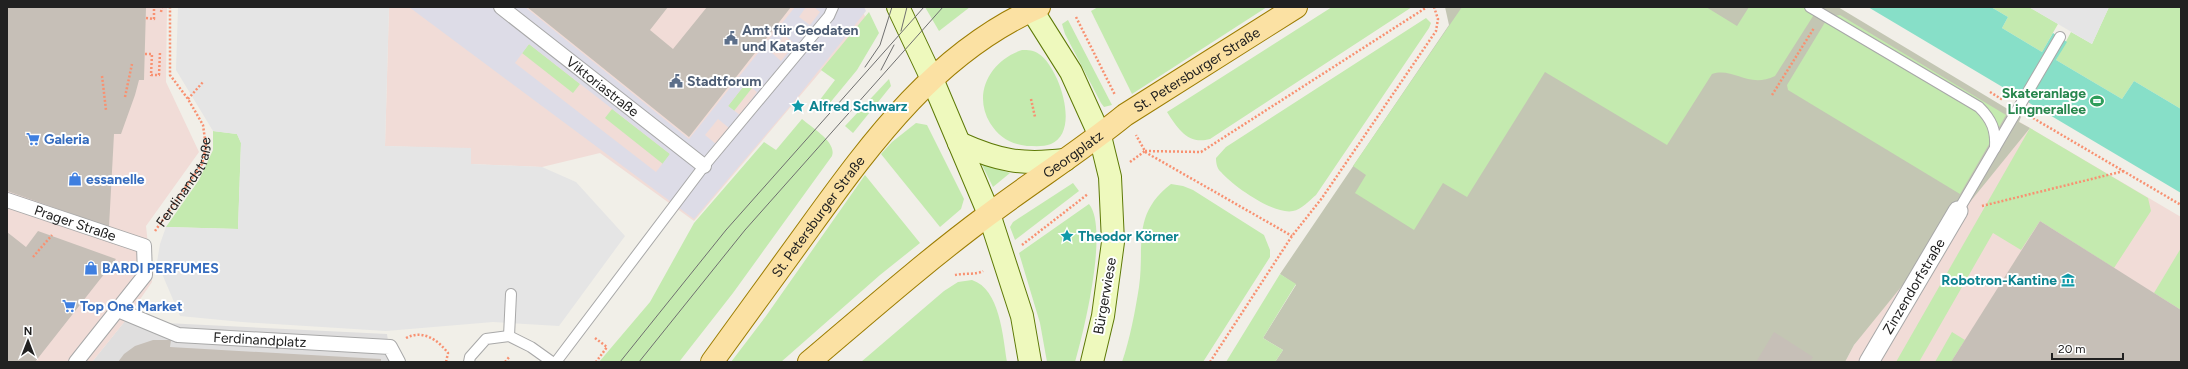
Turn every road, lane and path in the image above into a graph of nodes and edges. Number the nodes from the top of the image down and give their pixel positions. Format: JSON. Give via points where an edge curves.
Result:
{"nodes":[{"id":1,"x":154,"y":7,"type":"edge"},
{"id":2,"x":162,"y":7,"type":"edge"},
{"id":3,"x":170,"y":7,"type":"edge"},
{"id":4,"x":501,"y":7,"type":"edge"},
{"id":5,"x":898,"y":7,"type":"edge"},
{"id":6,"x":1296,"y":7,"type":"edge"},
{"id":7,"x":1428,"y":7,"type":"edge"},
{"id":8,"x":1434,"y":7,"type":"edge"},
{"id":9,"x":1810,"y":7,"type":"edge"},
{"id":10,"x":1034,"y":8,"type":"edge"},
{"id":11,"x":831,"y":11,"type":"edge"},
{"id":12,"x":161,"y":12,"type":"dead end"},
{"id":13,"x":1822,"y":14,"type":"junction"},
{"id":14,"x":1076,"y":17,"type":"dead end"},
{"id":15,"x":146,"y":18,"type":"dead end"},
{"id":16,"x":2060,"y":37,"type":"dead end"},
{"id":17,"x":160,"y":52,"type":"dead end"},
{"id":18,"x":145,"y":54,"type":"dead end"},
{"id":19,"x":132,"y":64,"type":"dead end"},
{"id":20,"x":102,"y":76,"type":"dead end"},
{"id":21,"x":932,"y":79,"type":"junction"},
{"id":22,"x":203,"y":82,"type":"dead end"},
{"id":23,"x":1116,"y":96,"type":"dead end"},
{"id":24,"x":1772,"y":96,"type":"dead end"},
{"id":25,"x":125,"y":97,"type":"dead end"},
{"id":26,"x":188,"y":99,"type":"junction"},
{"id":27,"x":1031,"y":99,"type":"dead end"},
{"id":28,"x":106,"y":110,"type":"dead end"},
{"id":29,"x":1036,"y":117,"type":"dead end"},
{"id":30,"x":1136,"y":134,"type":"dead end"},
{"id":31,"x":1100,"y":136,"type":"junction"},
{"id":32,"x":959,"y":143,"type":"junction"},
{"id":33,"x":1995,"y":148,"type":"junction"},
{"id":34,"x":1145,"y":151,"type":"junction"},
{"id":35,"x":1065,"y":160,"type":"junction"},
{"id":36,"x":704,"y":166,"type":"junction"},
{"id":37,"x":2124,"y":172,"type":"dead end"},
{"id":38,"x":1110,"y":177,"type":"junction"},
{"id":39,"x":7,"y":200,"type":"edge"},
{"id":40,"x":1958,"y":211,"type":"junction"},
{"id":41,"x":989,"y":214,"type":"junction"},
{"id":42,"x":1292,"y":236,"type":"junction"},
{"id":43,"x":144,"y":246,"type":"junction"},
{"id":44,"x":38,"y":251,"type":"dead end"},
{"id":45,"x":33,"y":257,"type":"dead end"},
{"id":46,"x":1004,"y":258,"type":"junction"},
{"id":47,"x":955,"y":275,"type":"dead end"},
{"id":48,"x":511,"y":294,"type":"dead end"},
{"id":49,"x":118,"y":310,"type":"junction"},
{"id":50,"x":582,"y":329,"type":"junction"},
{"id":51,"x":509,"y":336,"type":"junction"},
{"id":52,"x":390,"y":347,"type":"junction"},
{"id":53,"x":76,"y":362,"type":"edge"},
{"id":54,"x":398,"y":362,"type":"edge"},
{"id":55,"x":446,"y":362,"type":"edge"},
{"id":56,"x":469,"y":362,"type":"edge"},
{"id":57,"x":552,"y":362,"type":"edge"},
{"id":58,"x":556,"y":362,"type":"edge"},
{"id":59,"x":596,"y":362,"type":"edge"},
{"id":60,"x":712,"y":362,"type":"edge"},
{"id":61,"x":809,"y":362,"type":"edge"},
{"id":62,"x":1030,"y":362,"type":"edge"},
{"id":63,"x":1092,"y":362,"type":"edge"},
{"id":64,"x":1210,"y":362,"type":"edge"},
{"id":65,"x":1869,"y":362,"type":"edge"}],
"edges":[{"from":1,"to":15,"type":"path","via":[[154,19]]},
{"from":2,"to":12,"type":"path"},
{"from":3,"to":26,"type":"path","name":"Ferdinandstraße","via":[[170,75]]},
{"from":4,"to":36,"type":"street","name":"Viktoriastraße"},
{"from":5,"to":21,"type":"main road"},
{"from":6,"to":31,"type":"main road","name":"St. Petersburger Straße","via":[[1125,115]]},
{"from":7,"to":34,"type":"path","via":[[1201,152]]},
{"from":8,"to":42,"type":"path","via":[[1438,19],[1436,30],[1330,186]]},
{"from":9,"to":13,"type":"lane"},
{"from":10,"to":21,"type":"main road","name":"Georgplatz","via":[[983,37]]},
{"from":10,"to":31,"type":"main road","name":"Georgplatz","via":[[1071,72]]},
{"from":11,"to":36,"type":"lane"},
{"from":13,"to":24,"type":"path"},
{"from":13,"to":33,"type":"lane","via":[[1979,107],[1993,124]]},
{"from":14,"to":23,"type":"path"},
{"from":16,"to":33,"type":"lane"},
{"from":17,"to":18,"type":"path","via":[[160,75],[151,75],[152,54]]},
{"from":19,"to":25,"type":"path"},
{"from":20,"to":28,"type":"path"},
{"from":21,"to":32,"type":"main road"},
{"from":21,"to":60,"type":"main road","name":"St. Petersburger Straße","via":[[857,161]]},
{"from":22,"to":26,"type":"path"},
{"from":26,"to":43,"type":"path","name":"Ferdinandstraße","via":[[203,125],[206,147],[202,164]]},
{"from":27,"to":29,"type":"path"},
{"from":30,"to":34,"type":"path"},
{"from":31,"to":35,"type":"main road","name":"Georgplatz"},
{"from":31,"to":38,"type":"main road","name":"Bürgerwiese"},
{"from":32,"to":35,"type":"main road","via":[[1000,159],[1021,163]]},
{"from":32,"to":41,"type":"main road"},
{"from":33,"to":40,"type":"lane"},
{"from":34,"to":38,"type":"path"},
{"from":34,"to":42,"type":"path"},
{"from":35,"to":41,"type":"main road","name":"Georgplatz"},
{"from":36,"to":50,"type":"lane"},
{"from":37,"to":40,"type":"path"},
{"from":38,"to":46,"type":"path"},
{"from":38,"to":63,"type":"main road","name":"Bürgerwiese","via":[[1113,242],[1103,316]]},
{"from":39,"to":43,"type":"street","name":"Prager Straße"},
{"from":40,"to":65,"type":"street","name":"Zinzendorfstraße"},
{"from":41,"to":46,"type":"main road"},
{"from":41,"to":61,"type":"main road","via":[[927,262]]},
{"from":42,"to":64,"type":"path"},
{"from":43,"to":49,"type":"street","via":[[145,275]]},
{"from":44,"to":45,"type":"path"},
{"from":46,"to":47,"type":"path","via":[[979,273]]},
{"from":46,"to":62,"type":"main road","via":[[1022,316]]},
{"from":48,"to":51,"type":"lane"},
{"from":49,"to":52,"type":"street","name":"Ferdinandplatz","via":[[178,335]]},
{"from":49,"to":53,"type":"street"},
{"from":50,"to":58,"type":"lane"},
{"from":50,"to":59,"type":"path","via":[[607,347]]},
{"from":51,"to":56,"type":"lane","via":[[486,339],[470,357]]},
{"from":51,"to":57,"type":"lane"},
{"from":52,"to":54,"type":"street"},
{"from":52,"to":55,"type":"path","via":[[411,336],[426,336],[439,341],[448,353]]}]}
